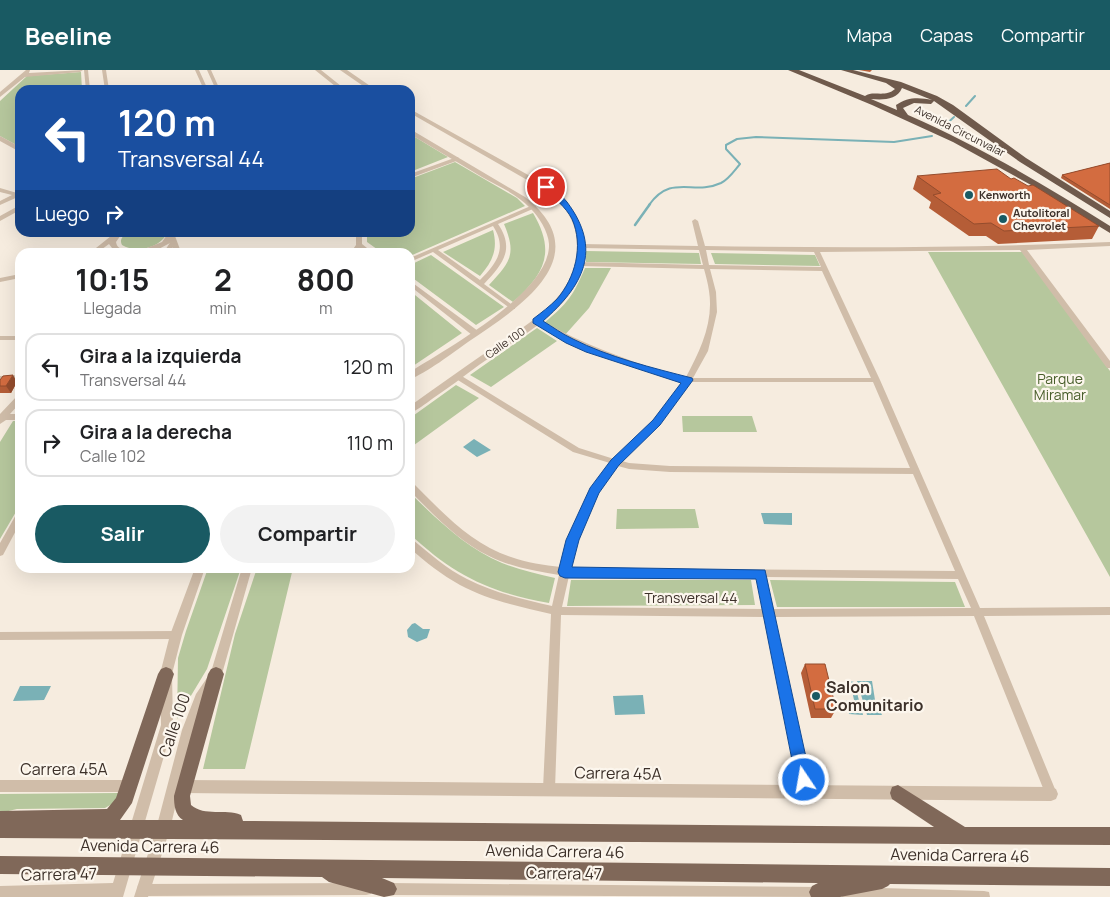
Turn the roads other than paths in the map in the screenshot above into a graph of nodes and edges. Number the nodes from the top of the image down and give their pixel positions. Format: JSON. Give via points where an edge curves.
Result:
{"nodes":[{"id":1,"x":28,"y":70,"type":"edge"},
{"id":2,"x":80,"y":70,"type":"edge"},
{"id":3,"x":86,"y":70,"type":"edge"},
{"id":4,"x":104,"y":70,"type":"edge"},
{"id":5,"x":197,"y":70,"type":"edge"},
{"id":6,"x":209,"y":70,"type":"edge"},
{"id":7,"x":318,"y":70,"type":"edge"},
{"id":8,"x":343,"y":70,"type":"edge"},
{"id":9,"x":792,"y":70,"type":"edge"},
{"id":10,"x":845,"y":70,"type":"edge"},
{"id":11,"x":24,"y":75,"type":"junction"},
{"id":12,"x":884,"y":80,"type":"junction"},
{"id":13,"x":88,"y":85,"type":"edge"},
{"id":14,"x":106,"y":85,"type":"edge"},
{"id":15,"x":204,"y":85,"type":"edge"},
{"id":16,"x":216,"y":85,"type":"edge"},
{"id":17,"x":337,"y":85,"type":"edge"},
{"id":18,"x":366,"y":85,"type":"edge"},
{"id":19,"x":832,"y":85,"type":"junction"},
{"id":20,"x":0,"y":95,"type":"edge"},
{"id":21,"x":415,"y":114,"type":"edge"},
{"id":22,"x":905,"y":116,"type":"junction"},
{"id":23,"x":972,"y":122,"type":"junction"},
{"id":24,"x":415,"y":134,"type":"edge"},
{"id":25,"x":0,"y":138,"type":"edge"},
{"id":26,"x":15,"y":147,"type":"edge"},
{"id":27,"x":457,"y":159,"type":"junction"},
{"id":28,"x":415,"y":174,"type":"edge"},
{"id":29,"x":0,"y":190,"type":"edge"},
{"id":30,"x":15,"y":193,"type":"edge"},
{"id":31,"x":15,"y":196,"type":"edge"},
{"id":32,"x":0,"y":203,"type":"edge"},
{"id":33,"x":533,"y":207,"type":"junction"},
{"id":34,"x":15,"y":210,"type":"edge"},
{"id":35,"x":1110,"y":215,"type":"edge"},
{"id":36,"x":0,"y":219,"type":"edge"},
{"id":37,"x":695,"y":221,"type":"dead end"},
{"id":38,"x":495,"y":224,"type":"junction"},
{"id":39,"x":1109,"y":232,"type":"edge"},
{"id":40,"x":113,"y":237,"type":"edge"},
{"id":41,"x":115,"y":237,"type":"edge"},
{"id":42,"x":172,"y":237,"type":"edge"},
{"id":43,"x":359,"y":237,"type":"edge"},
{"id":44,"x":1107,"y":243,"type":"edge"},
{"id":45,"x":359,"y":245,"type":"junction"},
{"id":46,"x":581,"y":246,"type":"junction"},
{"id":47,"x":99,"y":248,"type":"edge"},
{"id":48,"x":115,"y":248,"type":"edge"},
{"id":49,"x":154,"y":248,"type":"edge"},
{"id":50,"x":357,"y":248,"type":"edge"},
{"id":51,"x":363,"y":248,"type":"edge"},
{"id":52,"x":702,"y":248,"type":"junction"},
{"id":53,"x":1022,"y":248,"type":"junction"},
{"id":54,"x":434,"y":250,"type":"junction"},
{"id":55,"x":816,"y":250,"type":"junction"},
{"id":56,"x":415,"y":258,"type":"edge"},
{"id":57,"x":580,"y":264,"type":"junction"},
{"id":58,"x":707,"y":267,"type":"junction"},
{"id":59,"x":824,"y":269,"type":"junction"},
{"id":60,"x":15,"y":277,"type":"edge"},
{"id":61,"x":0,"y":280,"type":"edge"},
{"id":62,"x":480,"y":284,"type":"junction"},
{"id":63,"x":415,"y":288,"type":"edge"},
{"id":64,"x":512,"y":308,"type":"junction"},
{"id":65,"x":537,"y":321,"type":"junction"},
{"id":66,"x":475,"y":333,"type":"junction"},
{"id":67,"x":0,"y":338,"type":"edge"},
{"id":68,"x":15,"y":338,"type":"edge"},
{"id":69,"x":1110,"y":366,"type":"edge"},
{"id":70,"x":415,"y":373,"type":"edge"},
{"id":71,"x":15,"y":377,"type":"edge"},
{"id":72,"x":458,"y":377,"type":"junction"},
{"id":73,"x":0,"y":378,"type":"edge"},
{"id":74,"x":688,"y":380,"type":"junction"},
{"id":75,"x":876,"y":380,"type":"junction"},
{"id":76,"x":15,"y":403,"type":"edge"},
{"id":77,"x":415,"y":407,"type":"edge"},
{"id":78,"x":15,"y":417,"type":"edge"},
{"id":79,"x":1,"y":418,"type":"edge"},
{"id":80,"x":615,"y":463,"type":"junction"},
{"id":81,"x":915,"y":471,"type":"junction"},
{"id":82,"x":415,"y":490,"type":"edge"},
{"id":83,"x":15,"y":525,"type":"edge"},
{"id":84,"x":415,"y":547,"type":"edge"},
{"id":85,"x":0,"y":552,"type":"edge"},
{"id":86,"x":565,"y":572,"type":"junction"},
{"id":87,"x":198,"y":573,"type":"edge"},
{"id":88,"x":246,"y":573,"type":"edge"},
{"id":89,"x":761,"y":574,"type":"junction"},
{"id":90,"x":961,"y":575,"type":"junction"},
{"id":91,"x":556,"y":611,"type":"junction"},
{"id":92,"x":977,"y":611,"type":"junction"},
{"id":93,"x":1110,"y":611,"type":"edge"},
{"id":94,"x":769,"y":612,"type":"junction"},
{"id":95,"x":176,"y":635,"type":"junction"},
{"id":96,"x":0,"y":636,"type":"edge"},
{"id":97,"x":166,"y":674,"type":"junction"},
{"id":98,"x":216,"y":674,"type":"junction"},
{"id":99,"x":0,"y":786,"type":"edge"},
{"id":100,"x":128,"y":786,"type":"junction"},
{"id":101,"x":184,"y":786,"type":"junction"},
{"id":102,"x":549,"y":790,"type":"junction"},
{"id":103,"x":806,"y":792,"type":"junction"},
{"id":104,"x":898,"y":793,"type":"junction"},
{"id":105,"x":1051,"y":794,"type":"joint"},
{"id":106,"x":0,"y":820,"type":"edge"},
{"id":107,"x":138,"y":828,"type":"junction"},
{"id":108,"x":311,"y":828,"type":"junction"},
{"id":109,"x":0,"y":829,"type":"edge"},
{"id":110,"x":162,"y":829,"type":"junction"},
{"id":111,"x":964,"y":836,"type":"junction"},
{"id":112,"x":1110,"y":836,"type":"edge"},
{"id":113,"x":0,"y":865,"type":"edge"},
{"id":114,"x":125,"y":866,"type":"junction"},
{"id":115,"x":151,"y":866,"type":"junction"},
{"id":116,"x":312,"y":868,"type":"junction"},
{"id":117,"x":908,"y":875,"type":"junction"},
{"id":118,"x":1110,"y":877,"type":"edge"},
{"id":119,"x":388,"y":889,"type":"junction"},
{"id":120,"x":818,"y":892,"type":"junction"},
{"id":121,"x":0,"y":893,"type":"edge"},
{"id":122,"x":117,"y":893,"type":"edge"},
{"id":123,"x":142,"y":894,"type":"edge"},
{"id":124,"x":647,"y":894,"type":"edge"},
{"id":125,"x":716,"y":894,"type":"edge"},
{"id":126,"x":984,"y":897,"type":"edge"}],
"edges":[{"from":1,"to":11,"type":"street"},
{"from":2,"to":11,"type":"street"},
{"from":3,"to":13,"type":"street"},
{"from":4,"to":14,"type":"street"},
{"from":5,"to":15,"type":"street"},
{"from":6,"to":16,"type":"street"},
{"from":7,"to":17,"type":"street"},
{"from":8,"to":18,"type":"street"},
{"from":9,"to":19,"type":"highway","name":"Avenida Circunvalar"},
{"from":10,"to":12,"type":"highway","name":"Avenida Circunvalar"},
{"from":11,"to":20,"type":"street"},
{"from":12,"to":19,"type":"highway","via":[[898,88],[898,92],[876,97]]},
{"from":12,"to":23,"type":"highway","name":"Avenida Circunvalar","via":[[934,98]]},
{"from":19,"to":22,"type":"highway","name":"Avenida Circunvalar"},
{"from":21,"to":46,"type":"street","name":"Calle 100","via":[[559,197],[576,219]]},
{"from":22,"to":23,"type":"highway","via":[[899,107],[903,103],[922,100],[946,107]]},
{"from":22,"to":39,"type":"highway","name":"Avenida Circunvalar","via":[[993,159]]},
{"from":23,"to":35,"type":"highway","name":"Avenida Circunvalar","via":[[1023,160]]},
{"from":24,"to":27,"type":"street","name":"Calle 100"},
{"from":25,"to":26,"type":"street"},
{"from":27,"to":28,"type":"street"},
{"from":27,"to":33,"type":"street","name":"Calle 100"},
{"from":29,"to":30,"type":"street"},
{"from":31,"to":32,"type":"street"},
{"from":33,"to":38,"type":"street"},
{"from":33,"to":64,"type":"street","name":"Calle 100","via":[[549,230],[551,260],[542,279]]},
{"from":34,"to":36,"type":"street"},
{"from":37,"to":52,"type":"street"},
{"from":38,"to":54,"type":"street"},
{"from":38,"to":62,"type":"street","via":[[504,239],[504,251],[494,270]]},
{"from":39,"to":44,"type":"street"},
{"from":40,"to":47,"type":"street"},
{"from":41,"to":48,"type":"street","via":[[112,242]]},
{"from":42,"to":49,"type":"street","via":[[164,245]]},
{"from":43,"to":45,"type":"street"},
{"from":44,"to":53,"type":"street"},
{"from":45,"to":50,"type":"street"},
{"from":45,"to":51,"type":"street"},
{"from":46,"to":52,"type":"street"},
{"from":46,"to":57,"type":"street","name":"Calle 100"},
{"from":52,"to":55,"type":"street"},
{"from":52,"to":58,"type":"street"},
{"from":53,"to":55,"type":"street"},
{"from":53,"to":69,"type":"street"},
{"from":54,"to":56,"type":"street"},
{"from":54,"to":62,"type":"street"},
{"from":55,"to":59,"type":"street"},
{"from":57,"to":58,"type":"street"},
{"from":57,"to":65,"type":"street","name":"Calle 100","via":[[574,281],[560,301]]},
{"from":58,"to":59,"type":"street"},
{"from":58,"to":74,"type":"street","via":[[713,292],[713,312],[704,351]]},
{"from":59,"to":75,"type":"street"},
{"from":60,"to":61,"type":"street"},
{"from":62,"to":64,"type":"street"},
{"from":63,"to":66,"type":"street"},
{"from":64,"to":66,"type":"street","name":"Calle 100"},
{"from":65,"to":72,"type":"street","name":"Calle 100"},
{"from":65,"to":74,"type":"street","via":[[589,350]]},
{"from":66,"to":70,"type":"street","name":"Calle 100"},
{"from":67,"to":68,"type":"street"},
{"from":71,"to":73,"type":"street"},
{"from":72,"to":77,"type":"street","name":"Calle 100"},
{"from":72,"to":80,"type":"street","via":[[558,441]]},
{"from":74,"to":75,"type":"street"},
{"from":74,"to":80,"type":"street","via":[[656,422]]},
{"from":75,"to":81,"type":"street"},
{"from":76,"to":79,"type":"street"},
{"from":78,"to":79,"type":"street"},
{"from":80,"to":81,"type":"street","via":[[670,469]]},
{"from":80,"to":86,"type":"street","via":[[594,491],[572,540]]},
{"from":81,"to":90,"type":"street"},
{"from":82,"to":86,"type":"street","name":"Transversal 44","via":[[460,534],[482,548],[506,560]]},
{"from":83,"to":85,"type":"street"},
{"from":84,"to":91,"type":"street","name":"Transversal 44","via":[[463,582],[504,599]]},
{"from":86,"to":89,"type":"street","name":"Transversal 44"},
{"from":86,"to":91,"type":"street"},
{"from":87,"to":95,"type":"street","name":"Calle 100"},
{"from":88,"to":98,"type":"street","name":"Calle 100"},
{"from":89,"to":90,"type":"street","name":"Transversal 44"},
{"from":89,"to":94,"type":"street"},
{"from":90,"to":92,"type":"street"},
{"from":91,"to":94,"type":"street","name":"Transversal 44"},
{"from":91,"to":102,"type":"street"},
{"from":92,"to":93,"type":"street","name":"Transversal 44"},
{"from":92,"to":94,"type":"street","name":"Transversal 44"},
{"from":92,"to":105,"type":"street"},
{"from":94,"to":103,"type":"street"},
{"from":95,"to":96,"type":"street"},
{"from":95,"to":97,"type":"street","name":"Calle 100"},
{"from":97,"to":100,"type":"main road"},
{"from":97,"to":107,"type":"street","name":"Calle 100","via":[[167,725]]},
{"from":98,"to":101,"type":"main road"},
{"from":98,"to":110,"type":"street","name":"Calle 100","via":[[200,698],[188,730]]},
{"from":99,"to":100,"type":"street","name":"Carrera 45A"},
{"from":100,"to":106,"type":"main road","via":[[118,811],[105,819]]},
{"from":101,"to":102,"type":"street","name":"Carrera 45A"},
{"from":101,"to":108,"type":"main road","via":[[183,806],[194,816],[230,821],[304,820]]},
{"from":102,"to":103,"type":"street","name":"Carrera 45A"},
{"from":103,"to":104,"type":"street","name":"Carrera 45A"},
{"from":104,"to":105,"type":"street","name":"Carrera 45A"},
{"from":104,"to":111,"type":"main road"},
{"from":107,"to":109,"type":"main road","name":"Avenida Carrera 46"},
{"from":107,"to":110,"type":"main road","name":"Avenida Carrera 46"},
{"from":107,"to":114,"type":"street","name":"Calle 100"},
{"from":108,"to":110,"type":"main road","name":"Avenida Carrera 46"},
{"from":108,"to":111,"type":"main road","name":"Avenida Carrera 46"},
{"from":110,"to":115,"type":"street","name":"Calle 100"},
{"from":111,"to":112,"type":"main road","name":"Avenida Carrera 46"},
{"from":113,"to":114,"type":"main road","name":"Avenida Carrera 46"},
{"from":114,"to":115,"type":"main road","name":"Avenida Carrera 46"},
{"from":114,"to":122,"type":"street","name":"Calle 100"},
{"from":115,"to":116,"type":"main road","name":"Avenida Carrera 46"},
{"from":115,"to":123,"type":"street","name":"Calle 100"},
{"from":116,"to":117,"type":"main road","name":"Avenida Carrera 46"},
{"from":116,"to":119,"type":"main road"},
{"from":117,"to":118,"type":"main road","name":"Avenida Carrera 46"},
{"from":117,"to":120,"type":"main road"},
{"from":119,"to":123,"type":"street","name":"Carrera 47"},
{"from":119,"to":124,"type":"street","name":"Carrera 47"},
{"from":120,"to":125,"type":"street","name":"Carrera 47"},
{"from":120,"to":126,"type":"street","name":"Carrera 47"},
{"from":121,"to":122,"type":"street","name":"Carrera 47"},
{"from":124,"to":125,"type":"street","name":"Carrera 47"}]}
